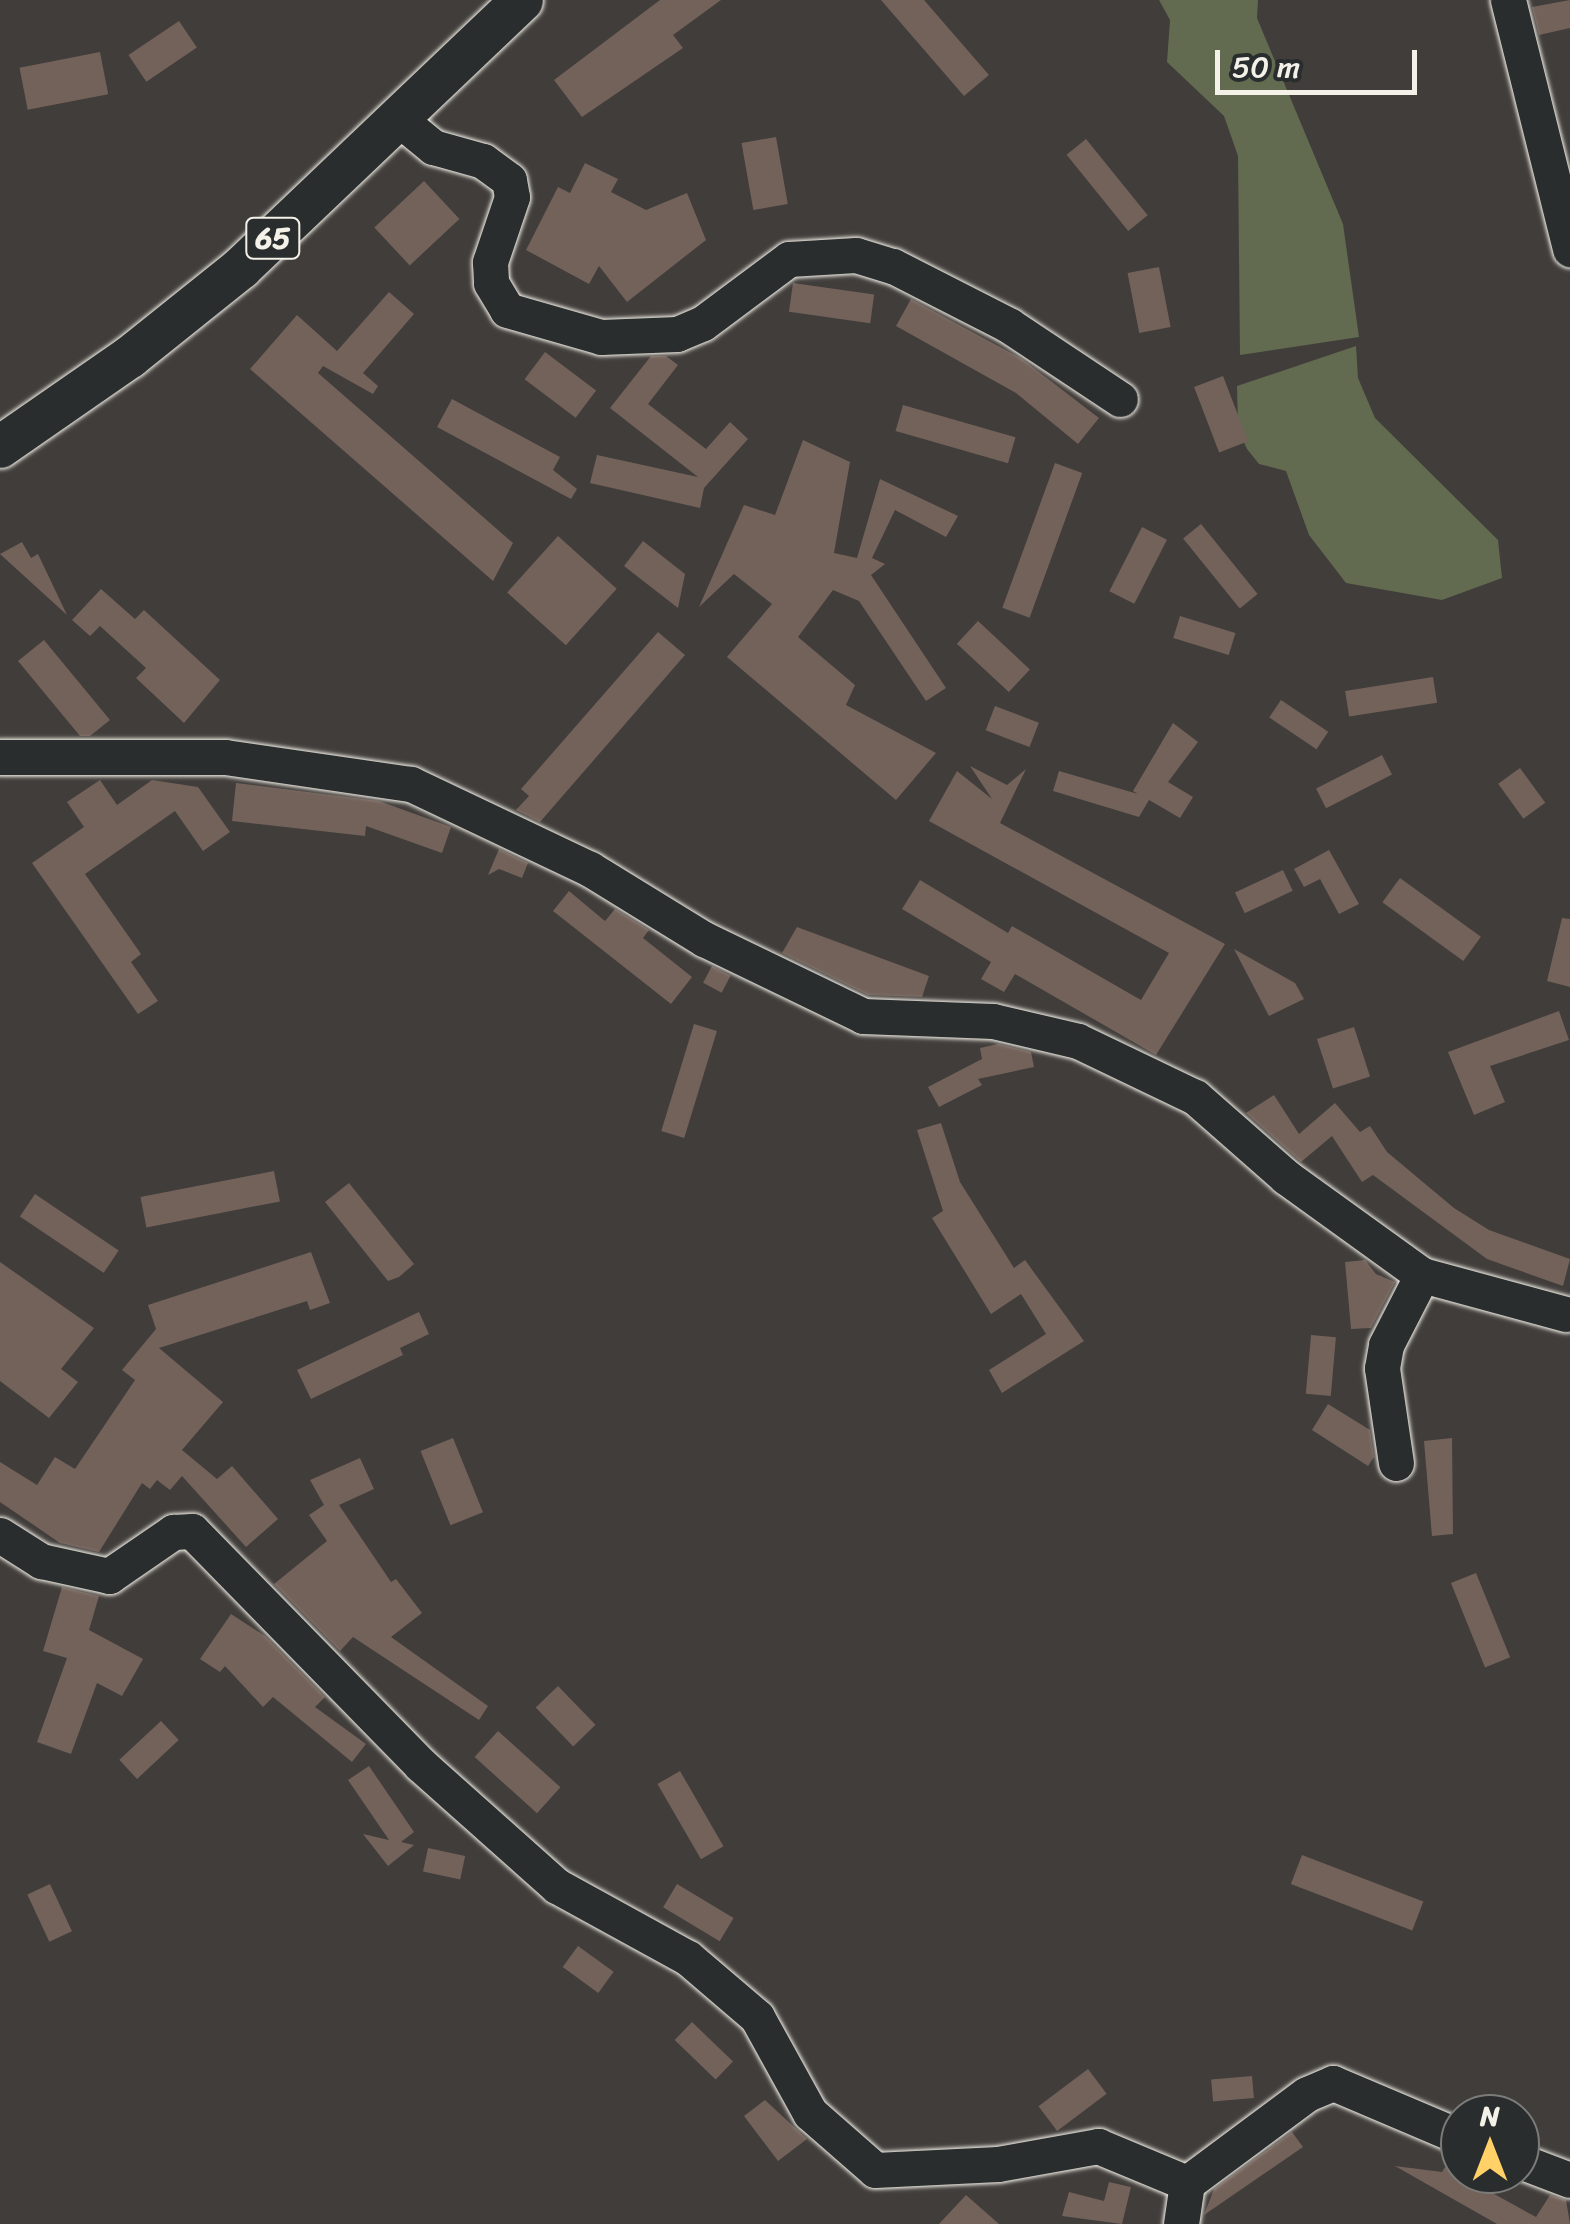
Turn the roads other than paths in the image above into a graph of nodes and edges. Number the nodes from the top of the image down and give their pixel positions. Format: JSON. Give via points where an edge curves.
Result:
{"nodes":[{"id":1,"x":522,"y":0,"type":"edge"},
{"id":2,"x":1508,"y":0,"type":"edge"},
{"id":3,"x":400,"y":120,"type":"junction"},
{"id":4,"x":1570,"y":249,"type":"edge"},
{"id":5,"x":1120,"y":399,"type":"dead end"},
{"id":6,"x":0,"y":447,"type":"edge"},
{"id":7,"x":0,"y":757,"type":"edge"},
{"id":8,"x":1422,"y":1275,"type":"junction"},
{"id":9,"x":1566,"y":1314,"type":"dead end"},
{"id":10,"x":1396,"y":1463,"type":"dead end"},
{"id":11,"x":0,"y":1536,"type":"edge"},
{"id":12,"x":1440,"y":2128,"type":"edge"},
{"id":13,"x":1540,"y":2169,"type":"edge"},
{"id":14,"x":1570,"y":2180,"type":"edge"},
{"id":15,"x":1187,"y":2183,"type":"junction"},
{"id":16,"x":1181,"y":2224,"type":"edge"}],
"edges":[{"from":1,"to":3,"type":"main road","number":"65"},
{"from":2,"to":4,"type":"street"},
{"from":3,"to":5,"type":"street","via":[[433,147],[483,161],[509,180],[512,197],[490,262],[490,283],[507,310],[601,337],[677,334],[789,258],[856,256],[893,266],[995,318]]},
{"from":3,"to":6,"type":"main road","number":"65","via":[[241,268],[130,357]]},
{"from":7,"to":8,"type":"street","via":[[225,757],[410,784],[590,869],[809,995],[862,1016],[1046,1029],[1195,1096],[1286,1178]]},
{"from":8,"to":9,"type":"street"},
{"from":8,"to":10,"type":"street","via":[[1386,1345],[1382,1368]]},
{"from":11,"to":15,"type":"street","via":[[41,1561],[109,1576],[173,1532],[192,1531],[421,1765],[557,1886],[688,1958],[757,2017],[810,2113],[876,2170],[998,2164],[1098,2146]]},
{"from":12,"to":15,"type":"street","via":[[1333,2083],[1307,2094]]},
{"from":13,"to":14,"type":"street"},
{"from":15,"to":16,"type":"street"}]}
